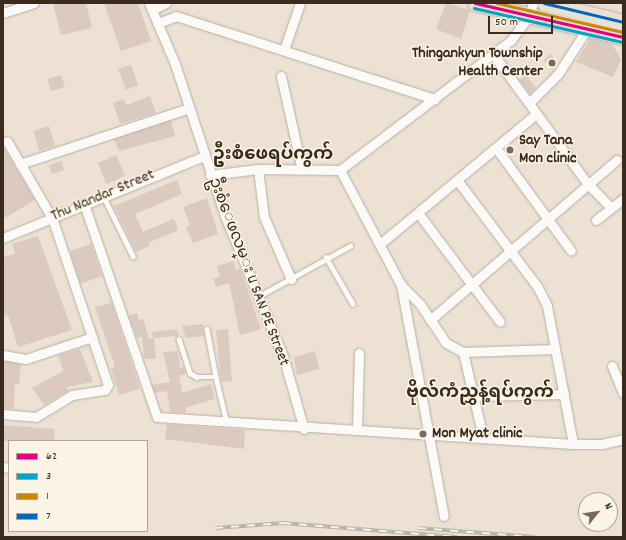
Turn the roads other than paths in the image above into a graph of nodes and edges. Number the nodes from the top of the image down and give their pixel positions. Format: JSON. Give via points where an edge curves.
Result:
{"nodes":[{"id":1,"x":33,"y":3,"type":"edge"},
{"id":2,"x":166,"y":3,"type":"edge"},
{"id":3,"x":300,"y":3,"type":"edge"},
{"id":4,"x":475,"y":3,"type":"edge"},
{"id":5,"x":544,"y":3,"type":"edge"},
{"id":6,"x":151,"y":7,"type":"edge"},
{"id":7,"x":531,"y":10,"type":"edge"},
{"id":8,"x":3,"y":13,"type":"edge"},
{"id":9,"x":623,"y":22,"type":"edge"},
{"id":10,"x":158,"y":23,"type":"junction"},
{"id":11,"x":587,"y":29,"type":"junction"},
{"id":12,"x":623,"y":37,"type":"edge"},
{"id":13,"x":284,"y":50,"type":"junction"},
{"id":14,"x":493,"y":54,"type":"junction"},
{"id":15,"x":281,"y":76,"type":"dead end"},
{"id":16,"x":434,"y":99,"type":"junction"},
{"id":17,"x":529,"y":103,"type":"junction"},
{"id":18,"x":189,"y":108,"type":"junction"},
{"id":19,"x":536,"y":114,"type":"junction"},
{"id":20,"x":7,"y":141,"type":"dead end"},
{"id":21,"x":496,"y":148,"type":"junction"},
{"id":22,"x":204,"y":156,"type":"junction"},
{"id":23,"x":617,"y":160,"type":"dead end"},
{"id":24,"x":20,"y":164,"type":"junction"},
{"id":25,"x":258,"y":169,"type":"junction"},
{"id":26,"x":302,"y":170,"type":"junction"},
{"id":27,"x":340,"y":170,"type":"junction"},
{"id":28,"x":210,"y":175,"type":"junction"},
{"id":29,"x":457,"y":180,"type":"junction"},
{"id":30,"x":587,"y":184,"type":"junction"},
{"id":31,"x":104,"y":196,"type":"junction"},
{"id":32,"x":623,"y":199,"type":"edge"},
{"id":33,"x":84,"y":204,"type":"junction"},
{"id":34,"x":610,"y":207,"type":"junction"},
{"id":35,"x":418,"y":213,"type":"junction"},
{"id":36,"x":52,"y":218,"type":"junction"},
{"id":37,"x":546,"y":218,"type":"junction"},
{"id":38,"x":596,"y":220,"type":"dead end"},
{"id":39,"x":3,"y":238,"type":"edge"},
{"id":40,"x":380,"y":244,"type":"junction"},
{"id":41,"x":350,"y":246,"type":"dead end"},
{"id":42,"x":571,"y":251,"type":"dead end"},
{"id":43,"x":512,"y":253,"type":"junction"},
{"id":44,"x":133,"y":256,"type":"dead end"},
{"id":45,"x":326,"y":258,"type":"junction"},
{"id":46,"x":291,"y":279,"type":"junction"},
{"id":47,"x":401,"y":285,"type":"junction"},
{"id":48,"x":473,"y":286,"type":"junction"},
{"id":49,"x":259,"y":296,"type":"junction"},
{"id":50,"x":353,"y":304,"type":"dead end"},
{"id":51,"x":430,"y":320,"type":"junction"},
{"id":52,"x":500,"y":322,"type":"dead end"},
{"id":53,"x":208,"y":329,"type":"dead end"},
{"id":54,"x":92,"y":337,"type":"junction"},
{"id":55,"x":179,"y":339,"type":"dead end"},
{"id":56,"x":555,"y":349,"type":"junction"},
{"id":57,"x":463,"y":352,"type":"junction"},
{"id":58,"x":359,"y":353,"type":"dead end"},
{"id":59,"x":3,"y":355,"type":"edge"},
{"id":60,"x":612,"y":366,"type":"dead end"},
{"id":61,"x":216,"y":377,"type":"junction"},
{"id":62,"x":623,"y":392,"type":"edge"},
{"id":63,"x":564,"y":394,"type":"junction"},
{"id":64,"x":474,"y":396,"type":"junction"},
{"id":65,"x":3,"y":414,"type":"edge"},
{"id":66,"x":228,"y":425,"type":"junction"},
{"id":67,"x":304,"y":429,"type":"junction"},
{"id":68,"x":357,"y":430,"type":"junction"},
{"id":69,"x":427,"y":433,"type":"junction"},
{"id":70,"x":483,"y":437,"type":"junction"},
{"id":71,"x":623,"y":439,"type":"edge"},
{"id":72,"x":573,"y":444,"type":"junction"},
{"id":73,"x":444,"y":516,"type":"dead end"}],
"edges":[{"from":1,"to":8,"type":"street"},
{"from":2,"to":6,"type":"street"},
{"from":3,"to":13,"type":"street"},
{"from":4,"to":7,"type":"main road"},
{"from":5,"to":9,"type":"main road"},
{"from":6,"to":10,"type":"street","name":"ဦးစံေဖလမ္း U SAN PE Street"},
{"from":7,"to":11,"type":"main road"},
{"from":7,"to":14,"type":"street","via":[[510,40]]},
{"from":10,"to":13,"type":"street","via":[[176,16]]},
{"from":10,"to":18,"type":"street","name":"ဦးစံေဖလမ္း U SAN PE Street"},
{"from":11,"to":12,"type":"main road"},
{"from":11,"to":17,"type":"street","via":[[558,74]]},
{"from":13,"to":16,"type":"street"},
{"from":14,"to":16,"type":"street"},
{"from":14,"to":17,"type":"street"},
{"from":15,"to":26,"type":"street"},
{"from":16,"to":27,"type":"street"},
{"from":17,"to":19,"type":"street"},
{"from":18,"to":22,"type":"street","name":"ဦးစံေဖလမ္း U SAN PE Street"},
{"from":18,"to":24,"type":"street"},
{"from":19,"to":21,"type":"street"},
{"from":19,"to":30,"type":"street"},
{"from":20,"to":24,"type":"street"},
{"from":21,"to":29,"type":"street"},
{"from":21,"to":37,"type":"street"},
{"from":22,"to":28,"type":"street","name":"ဦးစံေဖလမ္း U SAN PE Street"},
{"from":22,"to":31,"type":"street","name":"Thu Nandar Street"},
{"from":23,"to":30,"type":"street"},
{"from":24,"to":36,"type":"street"},
{"from":25,"to":26,"type":"street"},
{"from":25,"to":28,"type":"street"},
{"from":25,"to":46,"type":"street","via":[[264,218]]},
{"from":26,"to":27,"type":"street"},
{"from":27,"to":40,"type":"street"},
{"from":28,"to":49,"type":"street","name":"ဦးစံေဖလမ္း U SAN PE Street"},
{"from":29,"to":35,"type":"street"},
{"from":29,"to":43,"type":"street"},
{"from":30,"to":34,"type":"street"},
{"from":30,"to":37,"type":"street"},
{"from":31,"to":33,"type":"street","name":"Thu Nandar Street"},
{"from":31,"to":44,"type":"lane"},
{"from":32,"to":34,"type":"street"},
{"from":33,"to":36,"type":"street","name":"Thu Nandar Street"},
{"from":33,"to":66,"type":"street","via":[[153,415]]},
{"from":34,"to":38,"type":"street"},
{"from":35,"to":40,"type":"street"},
{"from":35,"to":48,"type":"street"},
{"from":36,"to":39,"type":"street","name":"Thu Nandar Street"},
{"from":36,"to":54,"type":"street"},
{"from":37,"to":42,"type":"street"},
{"from":37,"to":43,"type":"street"},
{"from":40,"to":47,"type":"street"},
{"from":41,"to":45,"type":"lane"},
{"from":43,"to":48,"type":"street"},
{"from":43,"to":56,"type":"street","via":[[547,306]]},
{"from":45,"to":46,"type":"lane"},
{"from":45,"to":50,"type":"lane"},
{"from":46,"to":49,"type":"lane"},
{"from":47,"to":51,"type":"street"},
{"from":47,"to":69,"type":"street"},
{"from":48,"to":51,"type":"street"},
{"from":48,"to":52,"type":"street"},
{"from":49,"to":67,"type":"street","name":"ဦးစံေဖလမ္း U SAN PE Street","via":[[283,356]]},
{"from":51,"to":57,"type":"street","via":[[446,343]]},
{"from":53,"to":61,"type":"lane"},
{"from":54,"to":59,"type":"street","via":[[26,358]]},
{"from":54,"to":65,"type":"street","via":[[108,385],[105,390],[72,395],[36,417]]},
{"from":55,"to":61,"type":"lane","via":[[190,373],[197,377]]},
{"from":56,"to":57,"type":"street"},
{"from":56,"to":63,"type":"street"},
{"from":57,"to":64,"type":"street"},
{"from":58,"to":68,"type":"street"},
{"from":60,"to":62,"type":"street"},
{"from":61,"to":66,"type":"lane"},
{"from":63,"to":64,"type":"street"},
{"from":63,"to":72,"type":"street"},
{"from":64,"to":70,"type":"street"},
{"from":66,"to":67,"type":"street"},
{"from":67,"to":68,"type":"street"},
{"from":68,"to":69,"type":"street"},
{"from":69,"to":70,"type":"street"},
{"from":69,"to":73,"type":"street"},
{"from":70,"to":72,"type":"street"},
{"from":71,"to":72,"type":"street","via":[[602,444]]}]}
